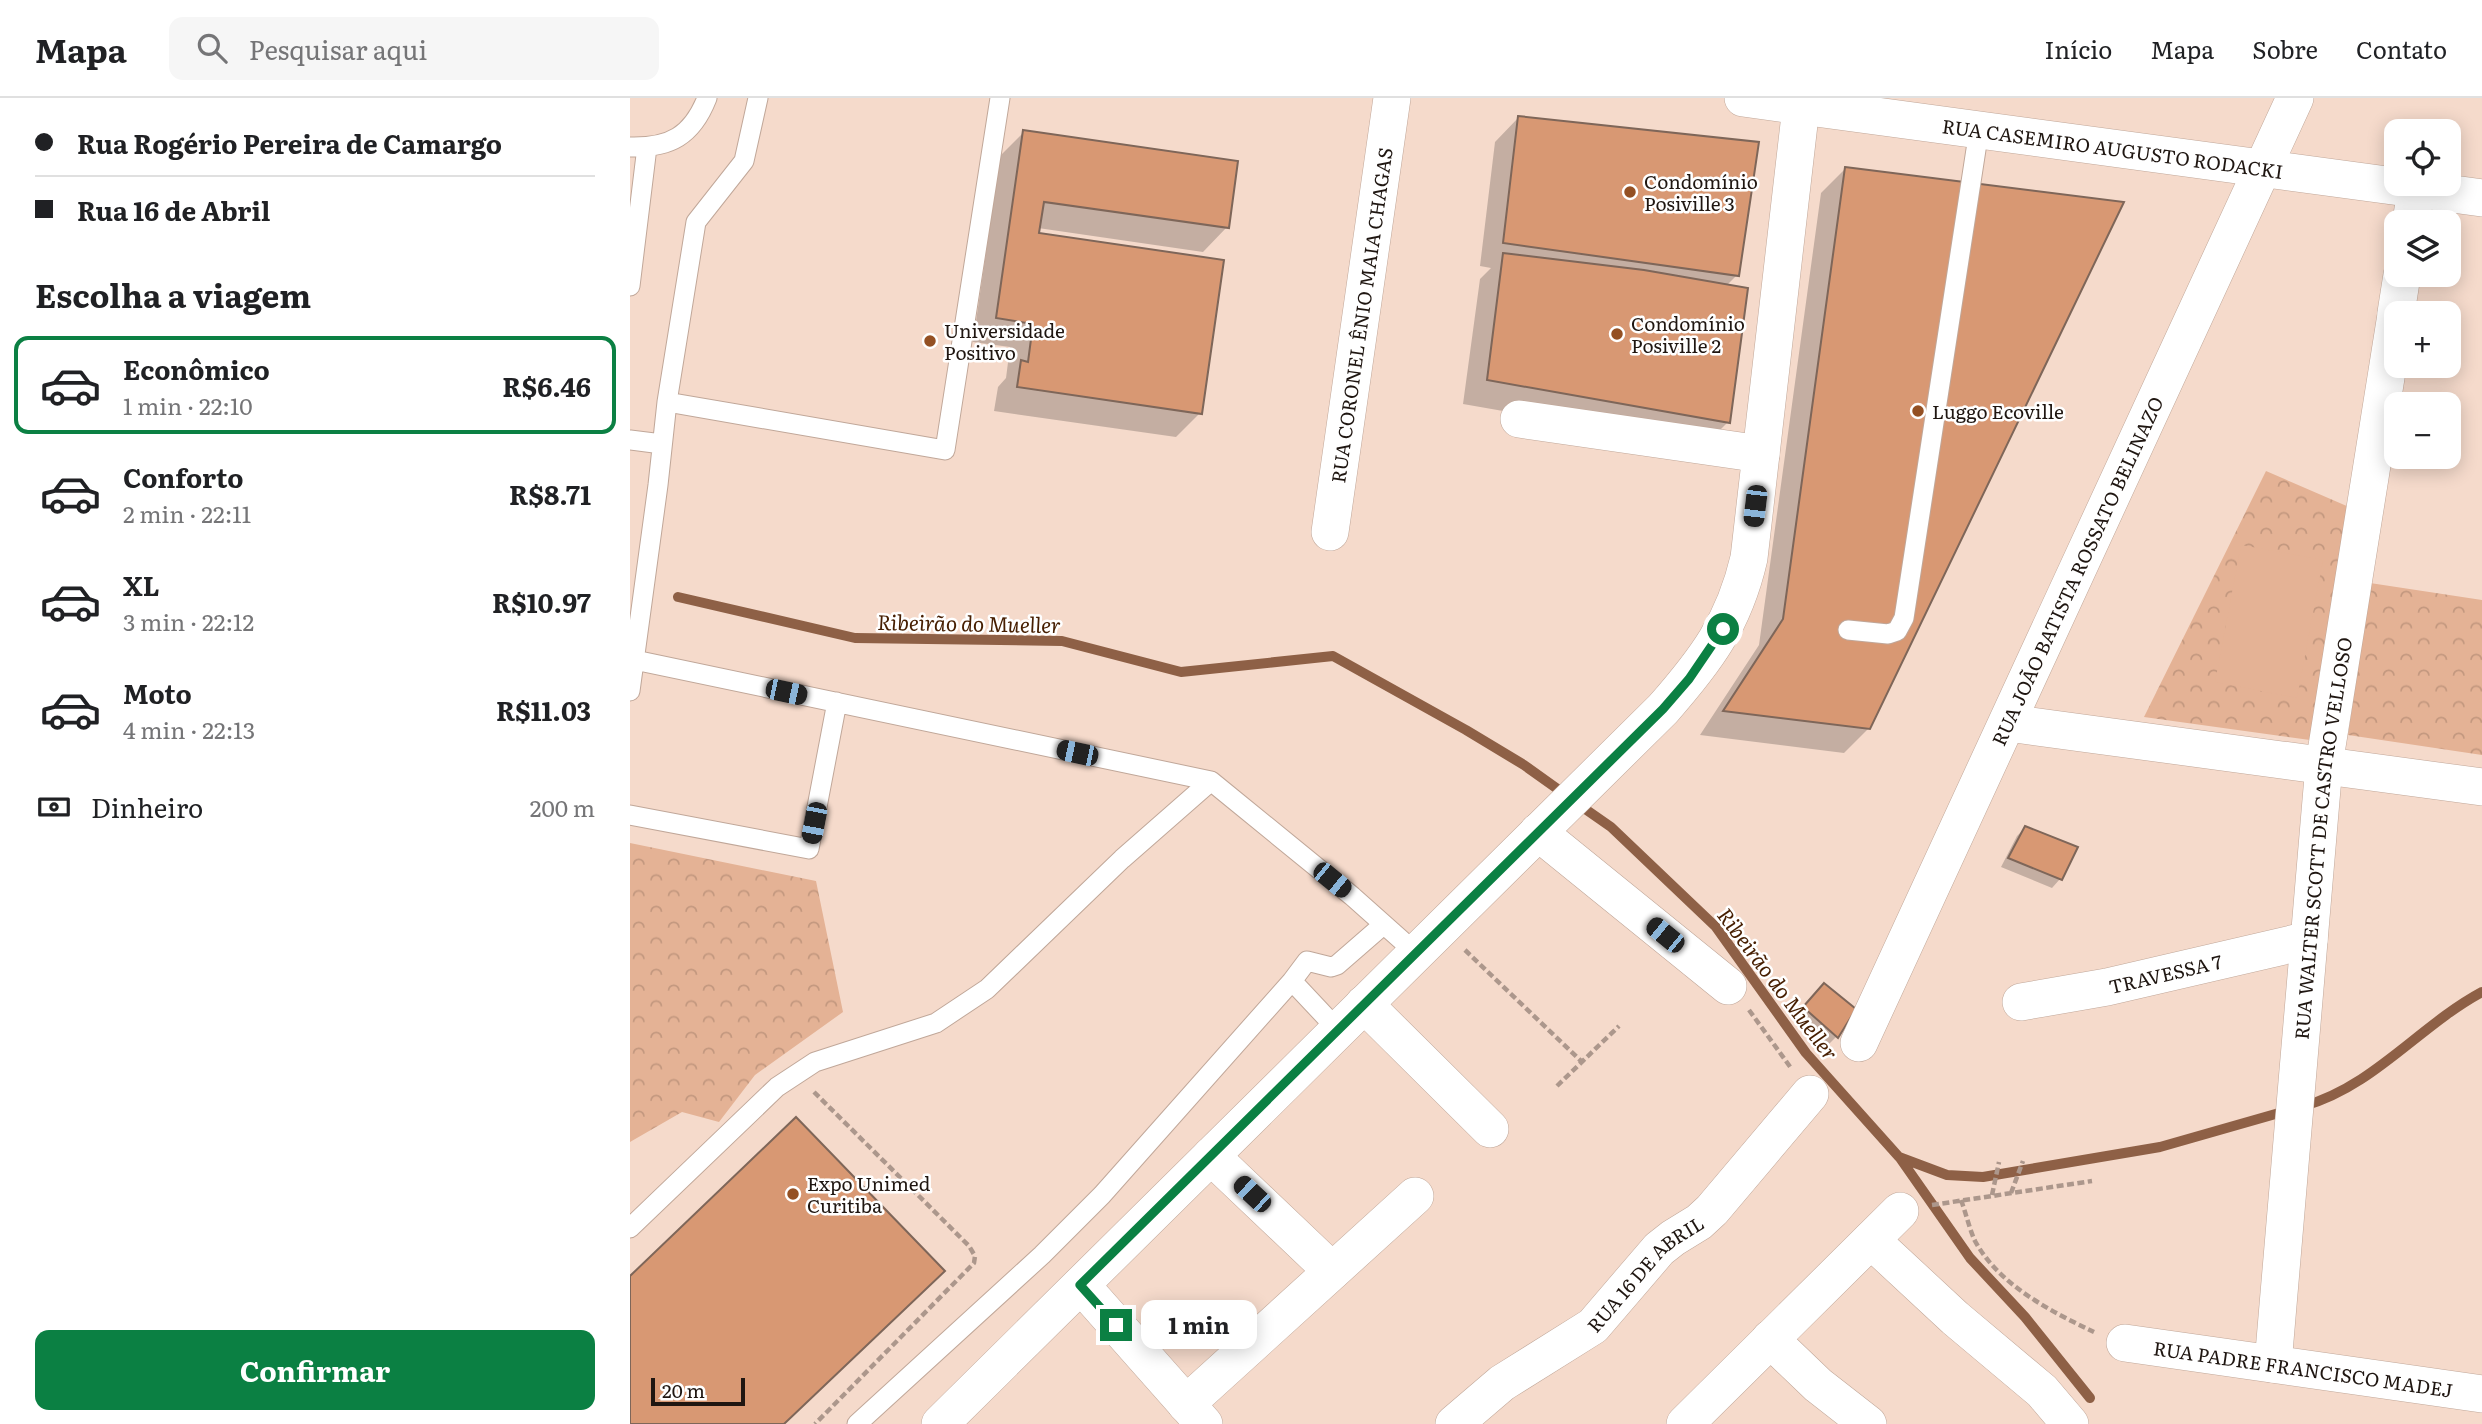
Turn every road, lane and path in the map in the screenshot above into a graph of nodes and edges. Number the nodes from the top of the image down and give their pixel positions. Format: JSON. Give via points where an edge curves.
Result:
{"nodes":[{"id":1,"x":707,"y":98,"type":"edge"},
{"id":2,"x":758,"y":98,"type":"edge"},
{"id":3,"x":1000,"y":98,"type":"edge"},
{"id":4,"x":1392,"y":98,"type":"edge"},
{"id":5,"x":1743,"y":98,"type":"edge"},
{"id":6,"x":2295,"y":98,"type":"edge"},
{"id":7,"x":1801,"y":102,"type":"edge"},
{"id":8,"x":1979,"y":130,"type":"junction"},
{"id":9,"x":639,"y":147,"type":"edge"},
{"id":10,"x":2262,"y":169,"type":"junction"},
{"id":11,"x":2482,"y":198,"type":"edge"},
{"id":12,"x":2413,"y":206,"type":"edge"},
{"id":13,"x":630,"y":286,"type":"edge"},
{"id":14,"x":2386,"y":378,"type":"edge"},
{"id":15,"x":667,"y":402,"type":"junction"},
{"id":16,"x":1519,"y":419,"type":"dead end"},
{"id":17,"x":630,"y":440,"type":"edge"},
{"id":18,"x":662,"y":444,"type":"junction"},
{"id":19,"x":1761,"y":454,"type":"junction"},
{"id":20,"x":1330,"y":532,"type":"dead end"},
{"id":21,"x":1848,"y":630,"type":"dead end"},
{"id":22,"x":633,"y":659,"type":"edge"},
{"id":23,"x":630,"y":691,"type":"edge"},
{"id":24,"x":837,"y":702,"type":"junction"},
{"id":25,"x":2007,"y":723,"type":"junction"},
{"id":26,"x":2324,"y":765,"type":"junction"},
{"id":27,"x":1211,"y":781,"type":"junction"},
{"id":28,"x":2482,"y":786,"type":"edge"},
{"id":29,"x":630,"y":815,"type":"edge"},
{"id":30,"x":1543,"y":827,"type":"junction"},
{"id":31,"x":1383,"y":925,"type":"junction"},
{"id":32,"x":1441,"y":928,"type":"junction"},
{"id":33,"x":2309,"y":940,"type":"junction"},
{"id":34,"x":1416,"y":953,"type":"junction"},
{"id":35,"x":1292,"y":981,"type":"junction"},
{"id":36,"x":1728,"y":986,"type":"joint"},
{"id":37,"x":2021,"y":1002,"type":"dead end"},
{"id":38,"x":1364,"y":1004,"type":"junction"},
{"id":39,"x":1619,"y":1026,"type":"dead end"},
{"id":40,"x":1338,"y":1030,"type":"junction"},
{"id":41,"x":1859,"y":1043,"type":"dead end"},
{"id":42,"x":1582,"y":1062,"type":"junction"},
{"id":43,"x":796,"y":1074,"type":"junction"},
{"id":44,"x":1557,"y":1086,"type":"dead end"},
{"id":45,"x":1810,"y":1094,"type":"joint"},
{"id":46,"x":1490,"y":1129,"type":"dead end"},
{"id":47,"x":1211,"y":1156,"type":"junction"},
{"id":48,"x":2023,"y":1161,"type":"dead end"},
{"id":49,"x":1999,"y":1162,"type":"dead end"},
{"id":50,"x":2092,"y":1181,"type":"dead end"},
{"id":51,"x":2011,"y":1193,"type":"junction"},
{"id":52,"x":1992,"y":1195,"type":"junction"},
{"id":53,"x":1415,"y":1196,"type":"dead end"},
{"id":54,"x":1900,"y":1211,"type":"dead end"},
{"id":55,"x":630,"y":1228,"type":"edge"},
{"id":56,"x":1871,"y":1240,"type":"junction"},
{"id":57,"x":1332,"y":1271,"type":"junction"},
{"id":58,"x":1080,"y":1285,"type":"junction"},
{"id":59,"x":1770,"y":1339,"type":"junction"},
{"id":60,"x":2125,"y":1343,"type":"joint"},
{"id":61,"x":2273,"y":1364,"type":"junction"},
{"id":62,"x":2482,"y":1394,"type":"edge"},
{"id":63,"x":1195,"y":1414,"type":"edge"},
{"id":64,"x":1853,"y":1420,"type":"edge"},
{"id":65,"x":815,"y":1424,"type":"edge"},
{"id":66,"x":857,"y":1424,"type":"edge"},
{"id":67,"x":940,"y":1424,"type":"edge"},
{"id":68,"x":1454,"y":1424,"type":"edge"},
{"id":69,"x":1685,"y":1424,"type":"edge"},
{"id":70,"x":2070,"y":1424,"type":"edge"}],
"edges":[{"from":1,"to":9,"type":"lane","via":[[700,116],[686,132],[668,143]]},
{"from":2,"to":15,"type":"lane","via":[[744,161],[696,222]]},
{"from":3,"to":15,"type":"lane","via":[[945,450]]},
{"from":4,"to":20,"type":"street","name":"RUA CORONEL ÊNIO MAIA CHAGAS"},
{"from":5,"to":7,"type":"street","name":"RUA CASEMIRO AUGUSTO RODACKI"},
{"from":6,"to":10,"type":"street","name":"RUA JOÃO BATISTA ROSSATO BELINAZO"},
{"from":7,"to":8,"type":"street","name":"RUA CASEMIRO AUGUSTO RODACKI"},
{"from":7,"to":19,"type":"street"},
{"from":8,"to":10,"type":"street","name":"RUA CASEMIRO AUGUSTO RODACKI"},
{"from":8,"to":21,"type":"lane","via":[[1904,618],[1897,631],[1888,635]]},
{"from":9,"to":13,"type":"lane"},
{"from":10,"to":12,"type":"street","name":"RUA CASEMIRO AUGUSTO RODACKI"},
{"from":10,"to":25,"type":"street","name":"RUA JOÃO BATISTA ROSSATO BELINAZO"},
{"from":11,"to":12,"type":"street","name":"RUA CASEMIRO AUGUSTO RODACKI"},
{"from":14,"to":26,"type":"street","name":"RUA WALTER SCOTT DE CASTRO VELLOSO"},
{"from":15,"to":18,"type":"lane"},
{"from":16,"to":19,"type":"street"},
{"from":17,"to":18,"type":"lane"},
{"from":18,"to":22,"type":"lane"},
{"from":19,"to":30,"type":"street","via":[[1742,587],[1714,645],[1663,709]]},
{"from":22,"to":23,"type":"lane"},
{"from":22,"to":24,"type":"lane"},
{"from":24,"to":27,"type":"lane"},
{"from":24,"to":29,"type":"lane","via":[[809,849]]},
{"from":25,"to":26,"type":"street"},
{"from":25,"to":41,"type":"street","name":"RUA JOÃO BATISTA ROSSATO BELINAZO"},
{"from":26,"to":28,"type":"street"},
{"from":26,"to":33,"type":"street","name":"RUA WALTER SCOTT DE CASTRO VELLOSO"},
{"from":27,"to":31,"type":"lane"},
{"from":27,"to":43,"type":"lane","via":[[987,989],[936,1023],[815,1062]]},
{"from":30,"to":32,"type":"street"},
{"from":30,"to":36,"type":"street"},
{"from":31,"to":34,"type":"lane"},
{"from":31,"to":35,"type":"lane","via":[[1336,965],[1307,961]]},
{"from":32,"to":34,"type":"street"},
{"from":32,"to":42,"type":"path"},
{"from":33,"to":37,"type":"street","name":"TRAVESSA 7"},
{"from":33,"to":61,"type":"street","name":"RUA WALTER SCOTT DE CASTRO VELLOSO"},
{"from":34,"to":38,"type":"street"},
{"from":35,"to":40,"type":"lane"},
{"from":35,"to":66,"type":"lane","via":[[1102,1195]]},
{"from":36,"to":45,"type":"path"},
{"from":38,"to":40,"type":"street"},
{"from":38,"to":46,"type":"street"},
{"from":39,"to":42,"type":"path"},
{"from":40,"to":47,"type":"street"},
{"from":42,"to":44,"type":"path"},
{"from":43,"to":55,"type":"lane"},
{"from":43,"to":65,"type":"path","via":[[975,1256],[974,1263]]},
{"from":45,"to":68,"type":"street","name":"RUA 16 DE ABRIL","via":[[1712,1210],[1659,1249],[1593,1326],[1502,1383]]},
{"from":47,"to":57,"type":"street"},
{"from":47,"to":58,"type":"street"},
{"from":48,"to":51,"type":"path"},
{"from":49,"to":52,"type":"path"},
{"from":50,"to":51,"type":"path"},
{"from":51,"to":52,"type":"path"},
{"from":52,"to":60,"type":"path","via":[[1961,1200],[1974,1238],[1999,1272],[2064,1317]]},
{"from":53,"to":57,"type":"street"},
{"from":54,"to":56,"type":"street"},
{"from":56,"to":59,"type":"street"},
{"from":56,"to":70,"type":"street","via":[[2042,1391]]},
{"from":57,"to":63,"type":"street"},
{"from":58,"to":63,"type":"street"},
{"from":58,"to":67,"type":"street"},
{"from":59,"to":64,"type":"street"},
{"from":59,"to":69,"type":"street"},
{"from":60,"to":61,"type":"street","name":"RUA PADRE FRANCISCO MADEJ"},
{"from":61,"to":62,"type":"street","name":"RUA PADRE FRANCISCO MADEJ"}]}
